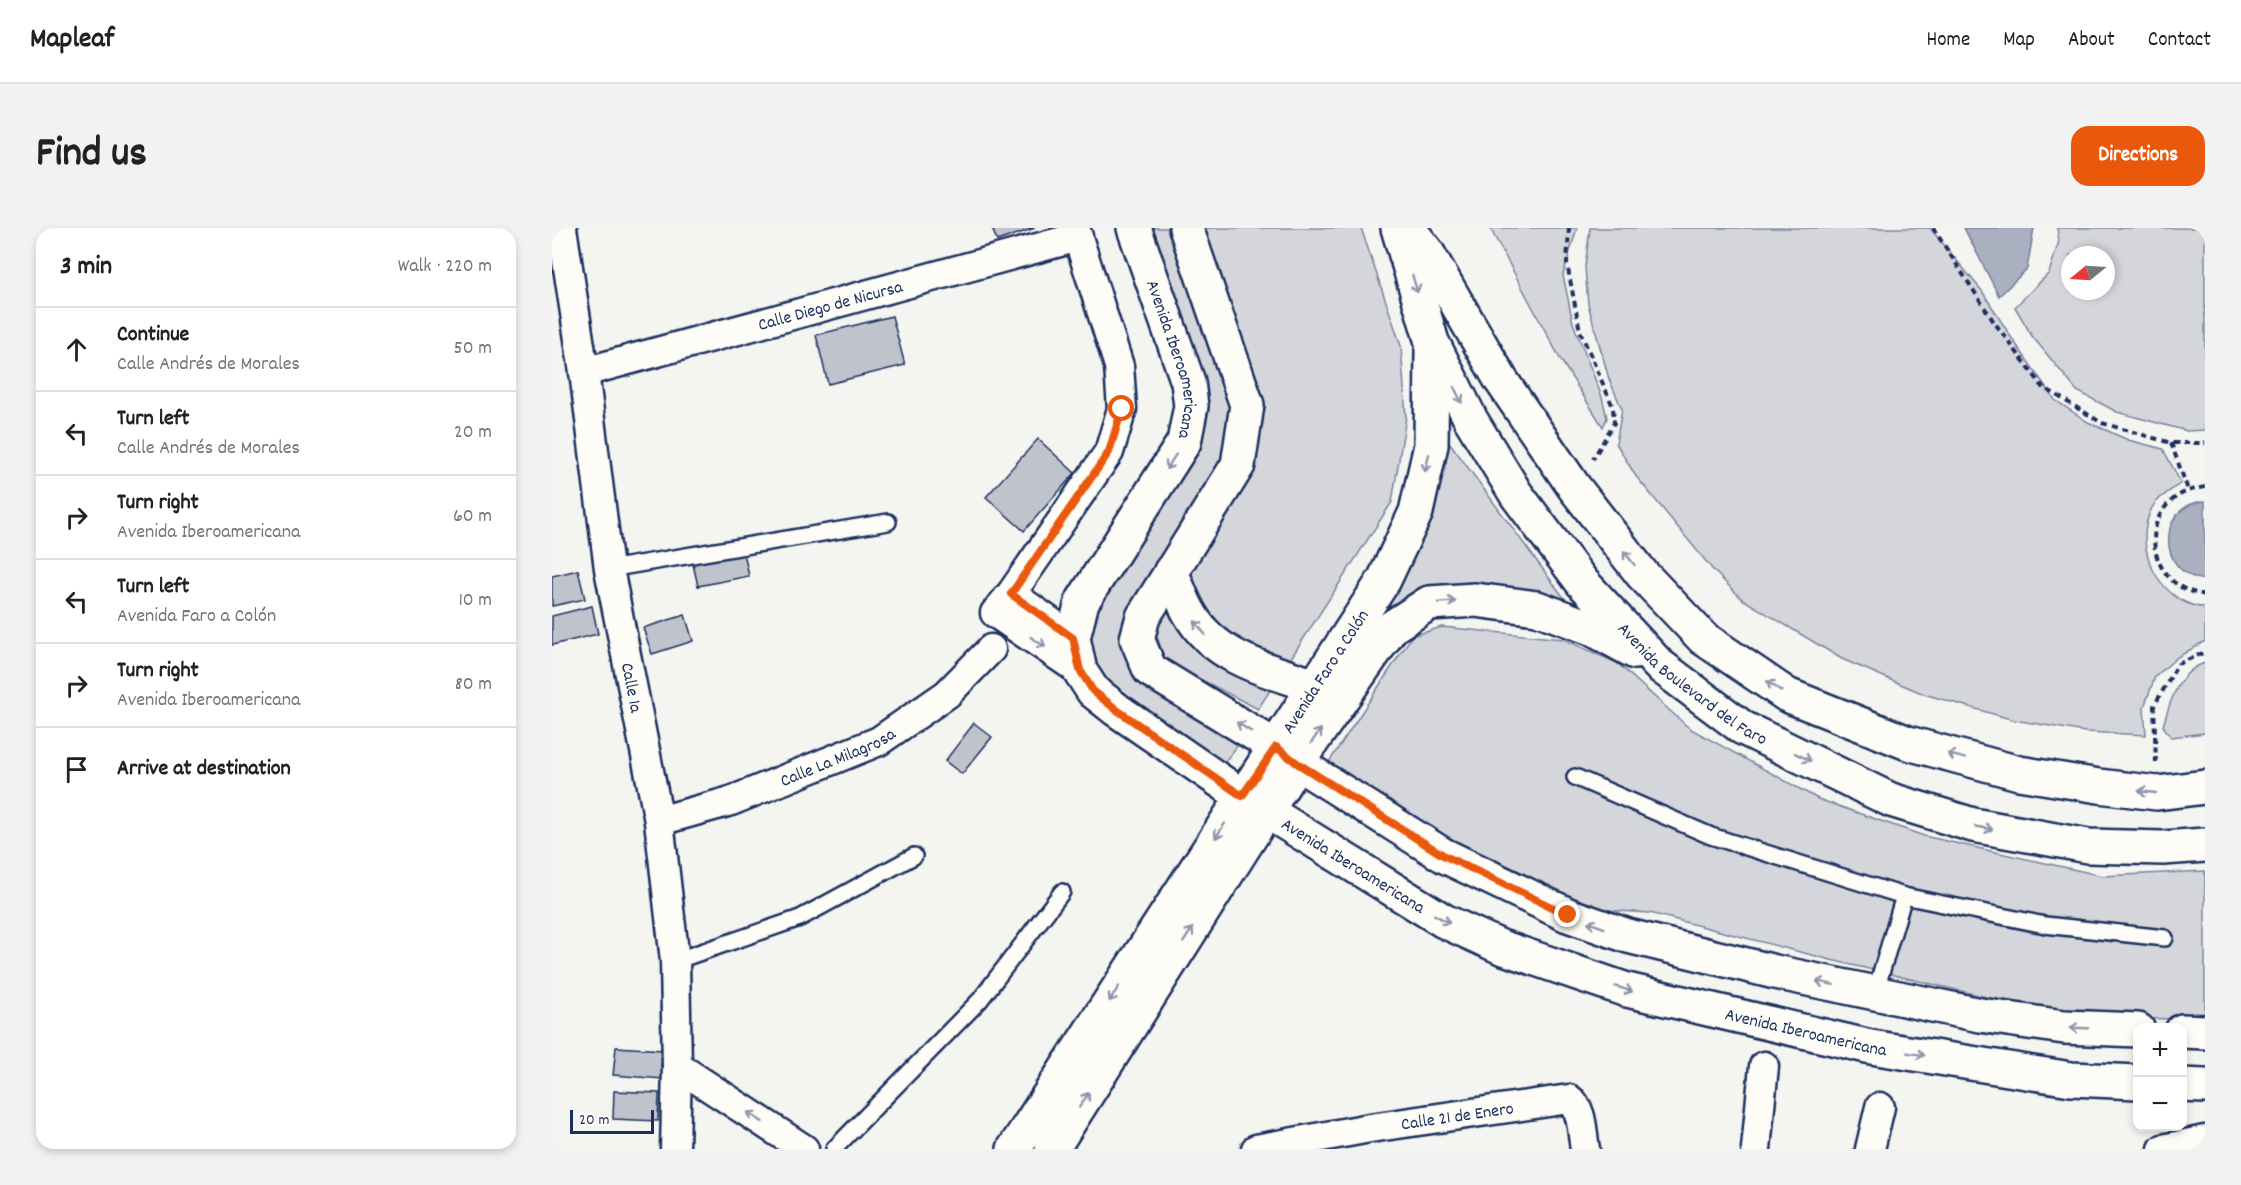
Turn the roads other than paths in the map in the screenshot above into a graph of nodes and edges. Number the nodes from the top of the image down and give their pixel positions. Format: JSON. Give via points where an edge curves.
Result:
{"nodes":[{"id":1,"x":562,"y":228,"type":"edge"},
{"id":2,"x":1134,"y":228,"type":"edge"},
{"id":3,"x":1186,"y":228,"type":"edge"},
{"id":4,"x":1398,"y":228,"type":"edge"},
{"id":5,"x":1408,"y":228,"type":"edge"},
{"id":6,"x":1076,"y":232,"type":"edge"},
{"id":7,"x":1432,"y":342,"type":"junction"},
{"id":8,"x":584,"y":372,"type":"junction"},
{"id":9,"x":888,"y":522,"type":"dead end"},
{"id":10,"x":609,"y":569,"type":"junction"},
{"id":11,"x":1171,"y":572,"type":"junction"},
{"id":12,"x":1003,"y":604,"type":"junction"},
{"id":13,"x":1073,"y":638,"type":"junction"},
{"id":14,"x":992,"y":649,"type":"dead end"},
{"id":15,"x":1659,"y":665,"type":"junction"},
{"id":16,"x":1080,"y":670,"type":"junction"},
{"id":17,"x":1316,"y":686,"type":"junction"},
{"id":18,"x":1287,"y":755,"type":"junction"},
{"id":19,"x":1575,"y":777,"type":"dead end"},
{"id":20,"x":2205,"y":787,"type":"edge"},
{"id":21,"x":1255,"y":804,"type":"junction"},
{"id":22,"x":659,"y":821,"type":"junction"},
{"id":23,"x":2205,"y":845,"type":"edge"},
{"id":24,"x":914,"y":856,"type":"dead end"},
{"id":25,"x":1062,"y":892,"type":"dead end"},
{"id":26,"x":1904,"y":896,"type":"junction"},
{"id":27,"x":2165,"y":938,"type":"dead end"},
{"id":28,"x":675,"y":961,"type":"junction"},
{"id":29,"x":1875,"y":993,"type":"junction"},
{"id":30,"x":2133,"y":1030,"type":"edge"},
{"id":31,"x":2187,"y":1031,"type":"edge"},
{"id":32,"x":2205,"y":1032,"type":"edge"},
{"id":33,"x":677,"y":1066,"type":"junction"},
{"id":34,"x":1764,"y":1066,"type":"dead end"},
{"id":35,"x":2133,"y":1082,"type":"edge"},
{"id":36,"x":2187,"y":1085,"type":"edge"},
{"id":37,"x":2205,"y":1086,"type":"edge"},
{"id":38,"x":1880,"y":1107,"type":"dead end"},
{"id":39,"x":2205,"y":1140,"type":"edge"},
{"id":40,"x":675,"y":1149,"type":"edge"},
{"id":41,"x":804,"y":1149,"type":"edge"},
{"id":42,"x":834,"y":1149,"type":"edge"},
{"id":43,"x":1014,"y":1149,"type":"edge"},
{"id":44,"x":1052,"y":1149,"type":"edge"},
{"id":45,"x":1256,"y":1149,"type":"edge"},
{"id":46,"x":1585,"y":1149,"type":"edge"},
{"id":47,"x":1756,"y":1149,"type":"edge"},
{"id":48,"x":1870,"y":1149,"type":"edge"},
{"id":49,"x":2163,"y":1149,"type":"edge"}],
"edges":[{"from":1,"to":8,"type":"street","name":"Calle 1a"},
{"from":2,"to":13,"type":"street","name":"Avenida Iberoamericana","one_way":true,"via":[[1188,382],[1191,406],[1184,442],[1082,602]]},
{"from":3,"to":11,"type":"street","via":[[1247,405],[1238,465]]},
{"from":4,"to":7,"type":"street","name":"Avenida Boulevard del Faro","one_way":true},
{"from":20,"to":5,"type":"street","one_way":true,"via":[[2157,793],[2099,786],[2019,773],[1908,743],[1787,695],[1703,638],[1642,574],[1574,487],[1501,380],[1427,252]]},
{"from":6,"to":8,"type":"street","name":"Calle Diego de Nicursa"},
{"from":6,"to":12,"type":"street","via":[[1119,366],[1122,409],[1109,452]]},
{"from":7,"to":15,"type":"street","name":"Avenida Boulevard del Faro","one_way":true,"via":[[1471,420],[1516,494],[1582,582]]},
{"from":7,"to":17,"type":"street","name":"Avenida Faro a Colón","one_way":true,"via":[[1431,445],[1416,512],[1384,580]]},
{"from":8,"to":10,"type":"street","name":"Calle 1a"},
{"from":9,"to":10,"type":"lane"},
{"from":10,"to":22,"type":"street","name":"Calle 1a"},
{"from":17,"to":11,"type":"street","one_way":true,"via":[[1223,650],[1190,614]]},
{"from":18,"to":11,"type":"street","one_way":true,"via":[[1150,670],[1137,639],[1143,617]]},
{"from":12,"to":13,"type":"street"},
{"from":12,"to":16,"type":"street","one_way":true},
{"from":13,"to":16,"type":"street","name":"Avenida Iberoamericana"},
{"from":14,"to":22,"type":"street","name":"Calle La Milagrosa","via":[[947,694],[879,741],[731,801]]},
{"from":18,"to":15,"type":"street","name":"Avenida Faro a Colón","one_way":true,"via":[[1392,627],[1429,603],[1475,600],[1537,608],[1591,628]]},
{"from":15,"to":23,"type":"street","name":"Avenida Boulevard del Faro","one_way":true,"via":[[1743,728],[1891,800],[1972,825],[2088,846]]},
{"from":16,"to":21,"type":"street","name":"Avenida Iberoamericana","via":[[1093,691],[1117,710]]},
{"from":17,"to":18,"type":"street","name":"Avenida Faro a Colón"},
{"from":18,"to":21,"type":"street","name":"Avenida Faro a Colón"},
{"from":29,"to":18,"type":"street","one_way":true,"via":[[1628,936],[1568,915],[1443,855]]},
{"from":19,"to":26,"type":"lane","via":[[1711,836]]},
{"from":21,"to":35,"type":"street","name":"Avenida Iberoamericana","one_way":true,"via":[[1444,921],[1501,947],[1627,990],[1871,1047],[2071,1079]]},
{"from":21,"to":43,"type":"street","name":"Avenida Faro a Colón","one_way":true},
{"from":44,"to":21,"type":"street","name":"Avenida Faro a Colón","one_way":true},
{"from":22,"to":28,"type":"street","name":"Calle 1a"},
{"from":24,"to":28,"type":"lane","via":[[800,918]]},
{"from":25,"to":42,"type":"lane","via":[[980,1000]]},
{"from":26,"to":27,"type":"lane","via":[[2045,925]]},
{"from":26,"to":29,"type":"lane"},
{"from":28,"to":33,"type":"street","name":"Calle 1a"},
{"from":30,"to":29,"type":"street","one_way":true,"via":[[2064,1027],[1980,1015]]},
{"from":31,"to":32,"type":"street"},
{"from":33,"to":40,"type":"street","name":"Calle 1a"},
{"from":41,"to":33,"type":"street","one_way":true},
{"from":34,"to":47,"type":"street"},
{"from":36,"to":37,"type":"street"},
{"from":38,"to":48,"type":"street"},
{"from":39,"to":49,"type":"street"},
{"from":45,"to":46,"type":"street","name":"Calle 21 de Enero","via":[[1569,1099],[1579,1114]]}]}
